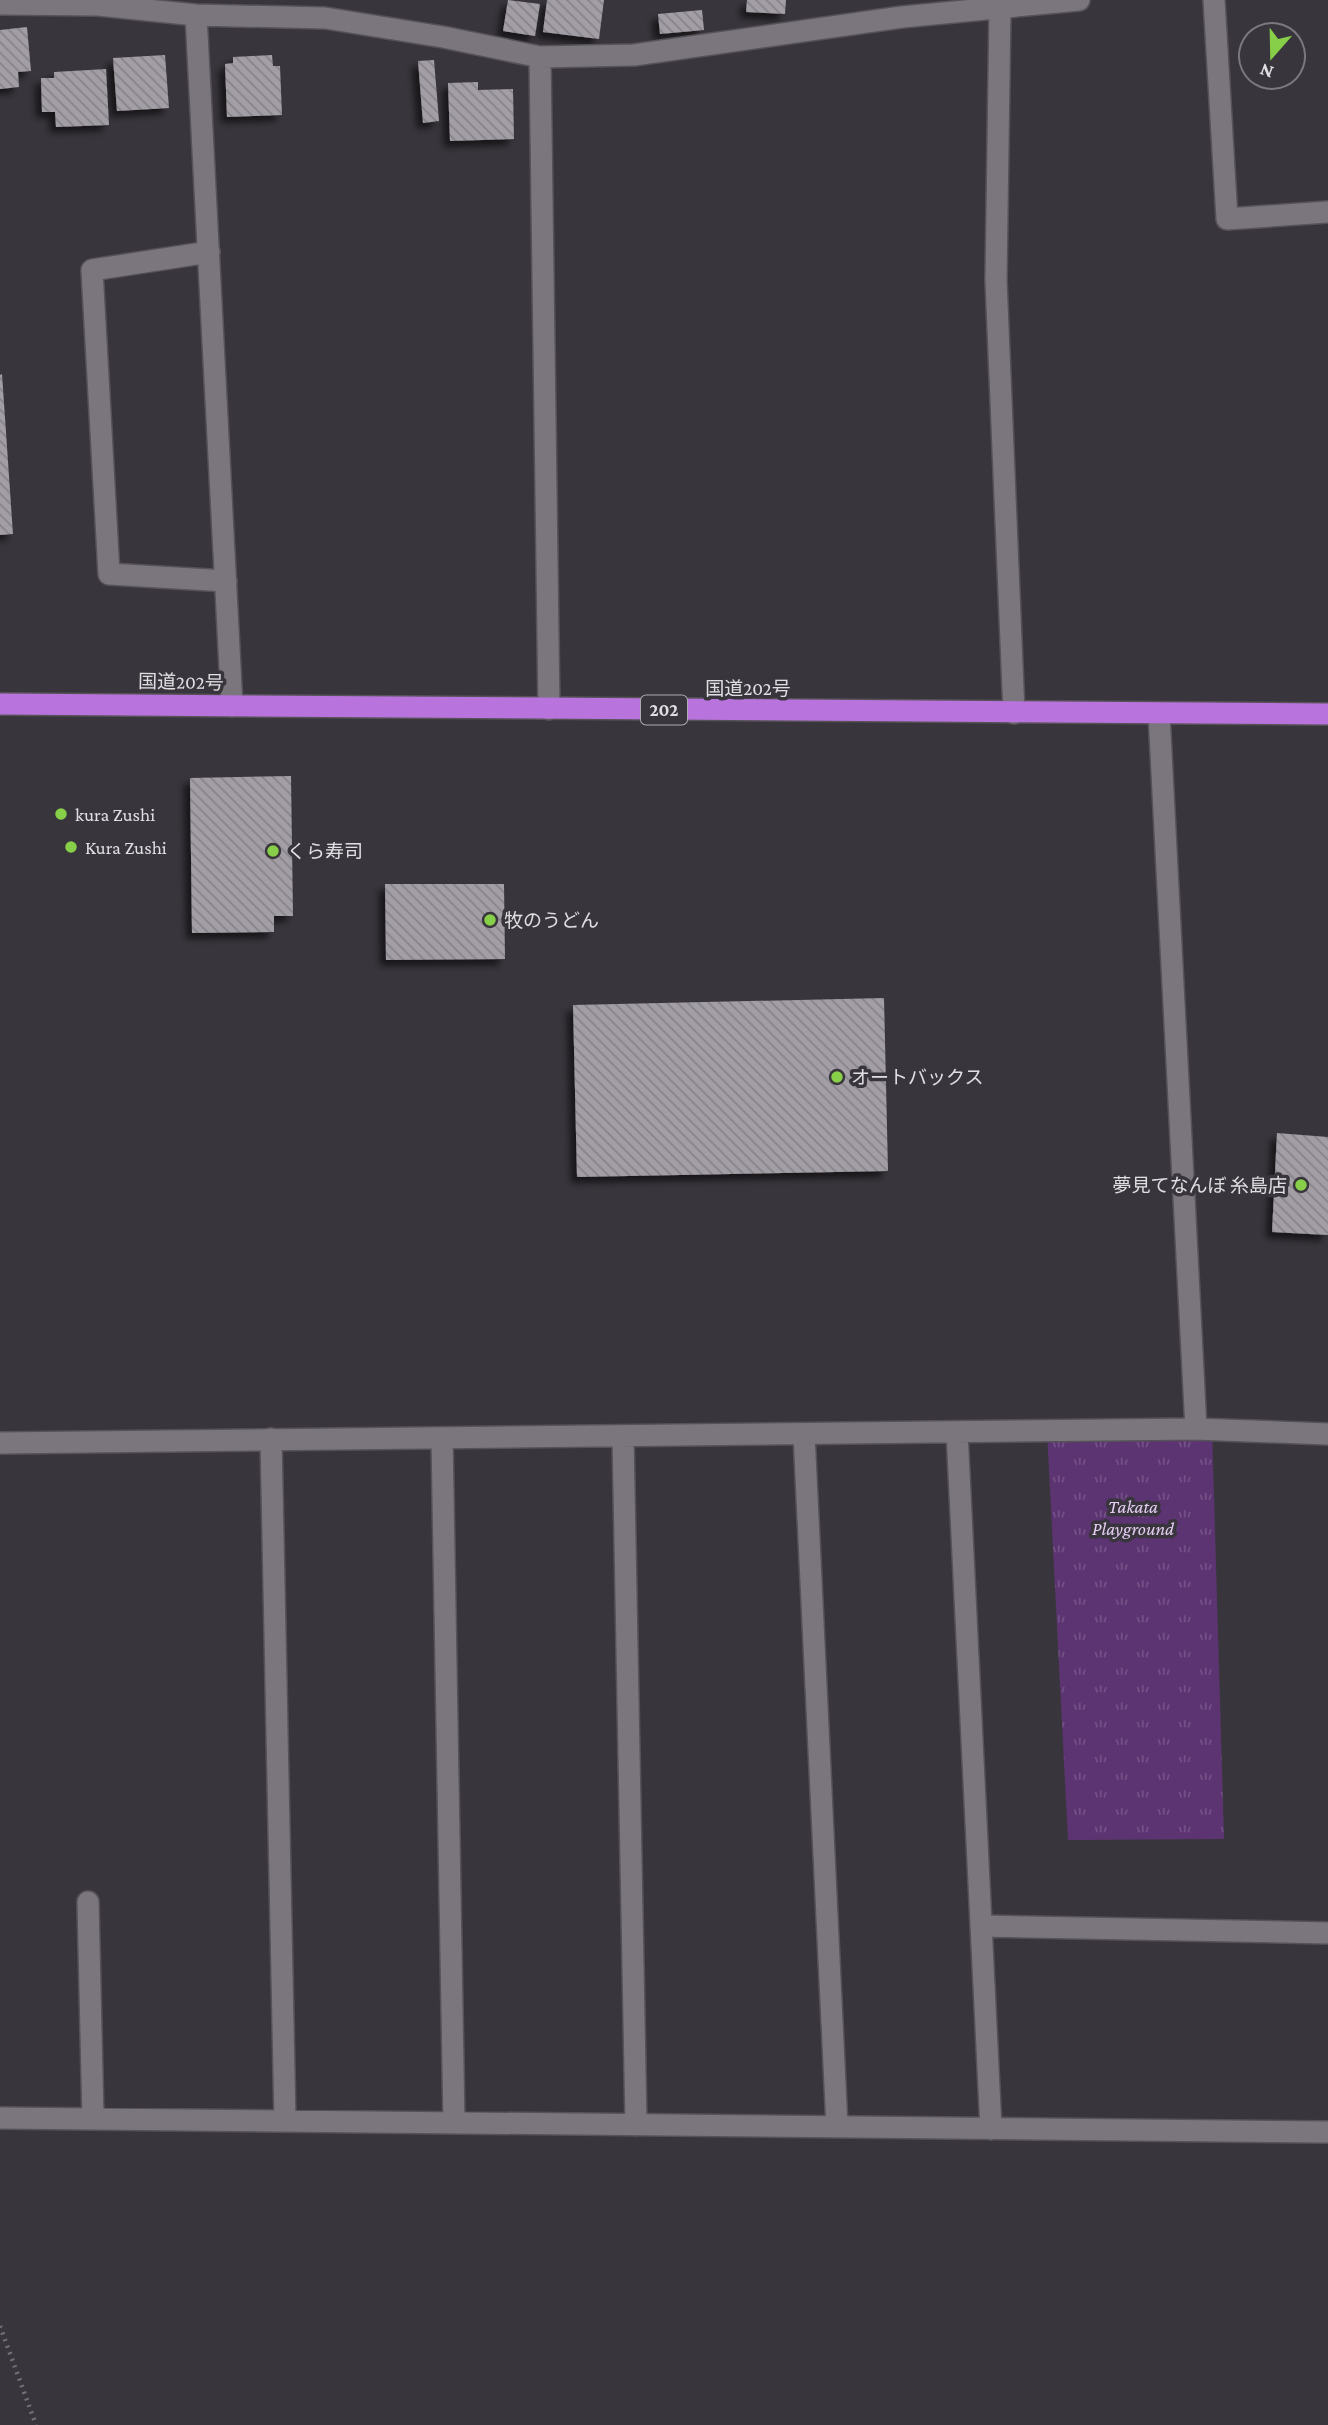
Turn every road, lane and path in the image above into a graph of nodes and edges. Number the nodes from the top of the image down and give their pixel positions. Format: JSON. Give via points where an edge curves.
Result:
{"nodes":[{"id":1,"x":1079,"y":0,"type":"edge"},
{"id":2,"x":1214,"y":0,"type":"edge"},
{"id":3,"x":0,"y":4,"type":"edge"},
{"id":4,"x":261,"y":8,"type":"edge"},
{"id":5,"x":902,"y":9,"type":"edge"},
{"id":6,"x":1000,"y":9,"type":"junction"},
{"id":7,"x":196,"y":15,"type":"junction"},
{"id":8,"x":540,"y":57,"type":"junction"},
{"id":9,"x":1328,"y":212,"type":"edge"},
{"id":10,"x":209,"y":252,"type":"junction"},
{"id":11,"x":226,"y":582,"type":"junction"},
{"id":12,"x":0,"y":704,"type":"edge"},
{"id":13,"x":232,"y":706,"type":"junction"},
{"id":14,"x":549,"y":709,"type":"junction"},
{"id":15,"x":1014,"y":713,"type":"junction"},
{"id":16,"x":1159,"y":714,"type":"junction"},
{"id":17,"x":1328,"y":714,"type":"edge"},
{"id":18,"x":1196,"y":1429,"type":"junction"},
{"id":19,"x":957,"y":1432,"type":"junction"},
{"id":20,"x":804,"y":1434,"type":"junction"},
{"id":21,"x":1328,"y":1434,"type":"edge"},
{"id":22,"x":623,"y":1436,"type":"junction"},
{"id":23,"x":442,"y":1437,"type":"junction"},
{"id":24,"x":271,"y":1440,"type":"junction"},
{"id":25,"x":0,"y":1443,"type":"edge"},
{"id":26,"x":88,"y":1902,"type":"dead end"},
{"id":27,"x":981,"y":1926,"type":"junction"},
{"id":28,"x":1328,"y":1933,"type":"edge"},
{"id":29,"x":0,"y":2118,"type":"edge"},
{"id":30,"x":93,"y":2119,"type":"junction"},
{"id":31,"x":285,"y":2121,"type":"junction"},
{"id":32,"x":454,"y":2123,"type":"junction"},
{"id":33,"x":636,"y":2124,"type":"junction"},
{"id":34,"x":836,"y":2127,"type":"junction"},
{"id":35,"x":991,"y":2129,"type":"junction"},
{"id":36,"x":1328,"y":2132,"type":"edge"},
{"id":37,"x":0,"y":2326,"type":"edge"},
{"id":38,"x":36,"y":2425,"type":"edge"}],
"edges":[{"from":1,"to":6,"type":"street"},
{"from":2,"to":9,"type":"street","via":[[1227,219]]},
{"from":3,"to":7,"type":"street","via":[[99,5]]},
{"from":4,"to":7,"type":"street"},
{"from":4,"to":8,"type":"street"},
{"from":5,"to":6,"type":"street"},
{"from":5,"to":8,"type":"street","via":[[634,55]]},
{"from":6,"to":15,"type":"street","via":[[996,280]]},
{"from":7,"to":10,"type":"street"},
{"from":8,"to":14,"type":"street"},
{"from":10,"to":11,"type":"street"},
{"from":10,"to":11,"type":"street","via":[[92,270],[109,574]]},
{"from":11,"to":13,"type":"street"},
{"from":12,"to":13,"type":"highway","name":"国道202号","number":"202"},
{"from":13,"to":14,"type":"highway","name":"国道202号","number":"202"},
{"from":14,"to":15,"type":"highway","name":"国道202号","number":"202"},
{"from":15,"to":16,"type":"highway","name":"国道202号","number":"202"},
{"from":16,"to":17,"type":"highway","name":"国道202号","number":"202"},
{"from":16,"to":18,"type":"street"},
{"from":18,"to":19,"type":"street"},
{"from":18,"to":21,"type":"street"},
{"from":19,"to":20,"type":"street"},
{"from":19,"to":27,"type":"street"},
{"from":20,"to":22,"type":"street"},
{"from":20,"to":34,"type":"street"},
{"from":22,"to":23,"type":"street"},
{"from":22,"to":33,"type":"street"},
{"from":23,"to":24,"type":"street"},
{"from":23,"to":32,"type":"street"},
{"from":24,"to":25,"type":"street"},
{"from":24,"to":31,"type":"street"},
{"from":26,"to":30,"type":"street"},
{"from":27,"to":28,"type":"street"},
{"from":27,"to":35,"type":"street"},
{"from":29,"to":30,"type":"street"},
{"from":30,"to":31,"type":"street"},
{"from":31,"to":32,"type":"street"},
{"from":32,"to":33,"type":"street"},
{"from":33,"to":34,"type":"street"},
{"from":34,"to":35,"type":"street"},
{"from":35,"to":36,"type":"street"},
{"from":37,"to":38,"type":"path"}]}
